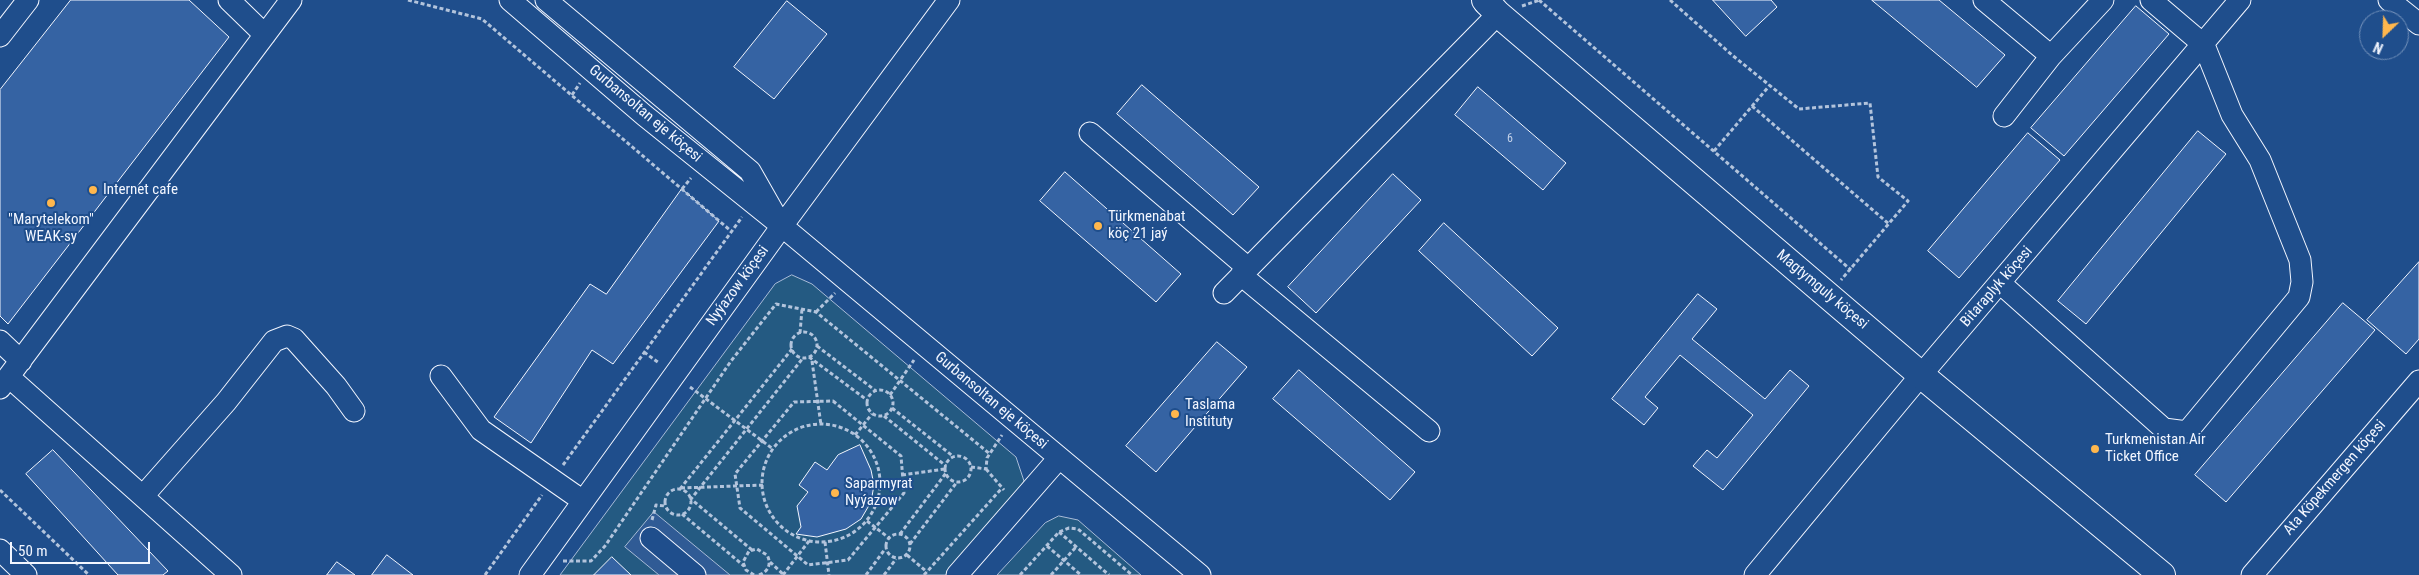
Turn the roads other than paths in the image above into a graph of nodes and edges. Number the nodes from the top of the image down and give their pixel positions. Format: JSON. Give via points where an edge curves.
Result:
{"nodes":[{"id":1,"x":28,"y":0,"type":"edge"},
{"id":2,"x":229,"y":0,"type":"edge"},
{"id":3,"x":291,"y":0,"type":"edge"},
{"id":4,"x":510,"y":0,"type":"edge"},
{"id":5,"x":546,"y":0,"type":"edge"},
{"id":6,"x":949,"y":0,"type":"edge"},
{"id":7,"x":1984,"y":0,"type":"edge"},
{"id":8,"x":2103,"y":0,"type":"edge"},
{"id":9,"x":2151,"y":0,"type":"edge"},
{"id":10,"x":2240,"y":0,"type":"edge"},
{"id":11,"x":2389,"y":0,"type":"edge"},
{"id":12,"x":1488,"y":4,"type":"edge"},
{"id":13,"x":2419,"y":24,"type":"edge"},
{"id":14,"x":265,"y":35,"type":"junction"},
{"id":15,"x":0,"y":36,"type":"edge"},
{"id":16,"x":2204,"y":45,"type":"junction"},
{"id":17,"x":2051,"y":56,"type":"junction"},
{"id":18,"x":2004,"y":116,"type":"dead end"},
{"id":19,"x":1090,"y":133,"type":"dead end"},
{"id":20,"x":782,"y":226,"type":"junction"},
{"id":21,"x":1245,"y":271,"type":"junction"},
{"id":22,"x":2000,"y":283,"type":"junction"},
{"id":23,"x":1224,"y":293,"type":"dead end"},
{"id":24,"x":0,"y":340,"type":"edge"},
{"id":25,"x":10,"y":375,"type":"edge"},
{"id":26,"x":1921,"y":375,"type":"junction"},
{"id":27,"x":441,"y":376,"type":"dead end"},
{"id":28,"x":2419,"y":381,"type":"edge"},
{"id":29,"x":354,"y":411,"type":"dead end"},
{"id":30,"x":1429,"y":431,"type":"dead end"},
{"id":31,"x":1059,"y":458,"type":"junction"},
{"id":32,"x":143,"y":496,"type":"junction"},
{"id":33,"x":583,"y":501,"type":"junction"},
{"id":34,"x":651,"y":538,"type":"dead end"},
{"id":35,"x":0,"y":550,"type":"edge"},
{"id":36,"x":535,"y":568,"type":"edge"},
{"id":37,"x":26,"y":575,"type":"edge"},
{"id":38,"x":231,"y":575,"type":"edge"},
{"id":39,"x":695,"y":575,"type":"edge"},
{"id":40,"x":957,"y":575,"type":"edge"},
{"id":41,"x":1200,"y":575,"type":"edge"},
{"id":42,"x":1755,"y":575,"type":"edge"},
{"id":43,"x":2162,"y":575,"type":"edge"},
{"id":44,"x":2252,"y":575,"type":"edge"}],
"edges":[{"from":1,"to":15,"type":"street"},
{"from":2,"to":14,"type":"street"},
{"from":3,"to":14,"type":"street"},
{"from":4,"to":20,"type":"street","name":"Gurbansoltan eje köçesi"},
{"from":5,"to":20,"type":"street","name":"Gurbansoltan eje köçesi","via":[[750,171]]},
{"from":6,"to":20,"type":"street","name":"Nyýazow köçesi"},
{"from":7,"to":17,"type":"street"},
{"from":8,"to":17,"type":"street"},
{"from":9,"to":16,"type":"street"},
{"from":10,"to":16,"type":"street","name":"Bitaraplyk köçesi"},
{"from":11,"to":13,"type":"street"},
{"from":12,"to":21,"type":"street"},
{"from":12,"to":26,"type":"main road","name":"Magtymguly köçesi"},
{"from":14,"to":25,"type":"street"},
{"from":16,"to":22,"type":"street","name":"Bitaraplyk köçesi"},
{"from":16,"to":22,"type":"street","via":[[2232,115],[2260,160],[2300,260],[2302,282],[2299,297],[2187,432],[2164,429]]},
{"from":17,"to":18,"type":"street"},
{"from":19,"to":21,"type":"street"},
{"from":20,"to":31,"type":"street","name":"Gurbansoltan eje köçesi"},
{"from":20,"to":33,"type":"street","name":"Nyýazow köçesi"},
{"from":21,"to":23,"type":"street"},
{"from":21,"to":30,"type":"street"},
{"from":22,"to":26,"type":"street","name":"Bitaraplyk köçesi"},
{"from":24,"to":25,"type":"street"},
{"from":25,"to":32,"type":"street"},
{"from":26,"to":42,"type":"street","name":"Bitaraplyk köçesi"},
{"from":26,"to":43,"type":"main road","name":"Magtymguly köçesi"},
{"from":27,"to":33,"type":"street","via":[[481,430]]},
{"from":28,"to":44,"type":"street","name":"Ata Köpekmergen köçesi"},
{"from":29,"to":32,"type":"street","via":[[336,386],[287,336],[274,342]]},
{"from":31,"to":40,"type":"street"},
{"from":31,"to":41,"type":"street","name":"Gurbansoltan eje köçesi"},
{"from":32,"to":38,"type":"street"},
{"from":33,"to":36,"type":"street","name":"Nyýazow köçesi"},
{"from":34,"to":39,"type":"street"},
{"from":35,"to":37,"type":"street"}]}
